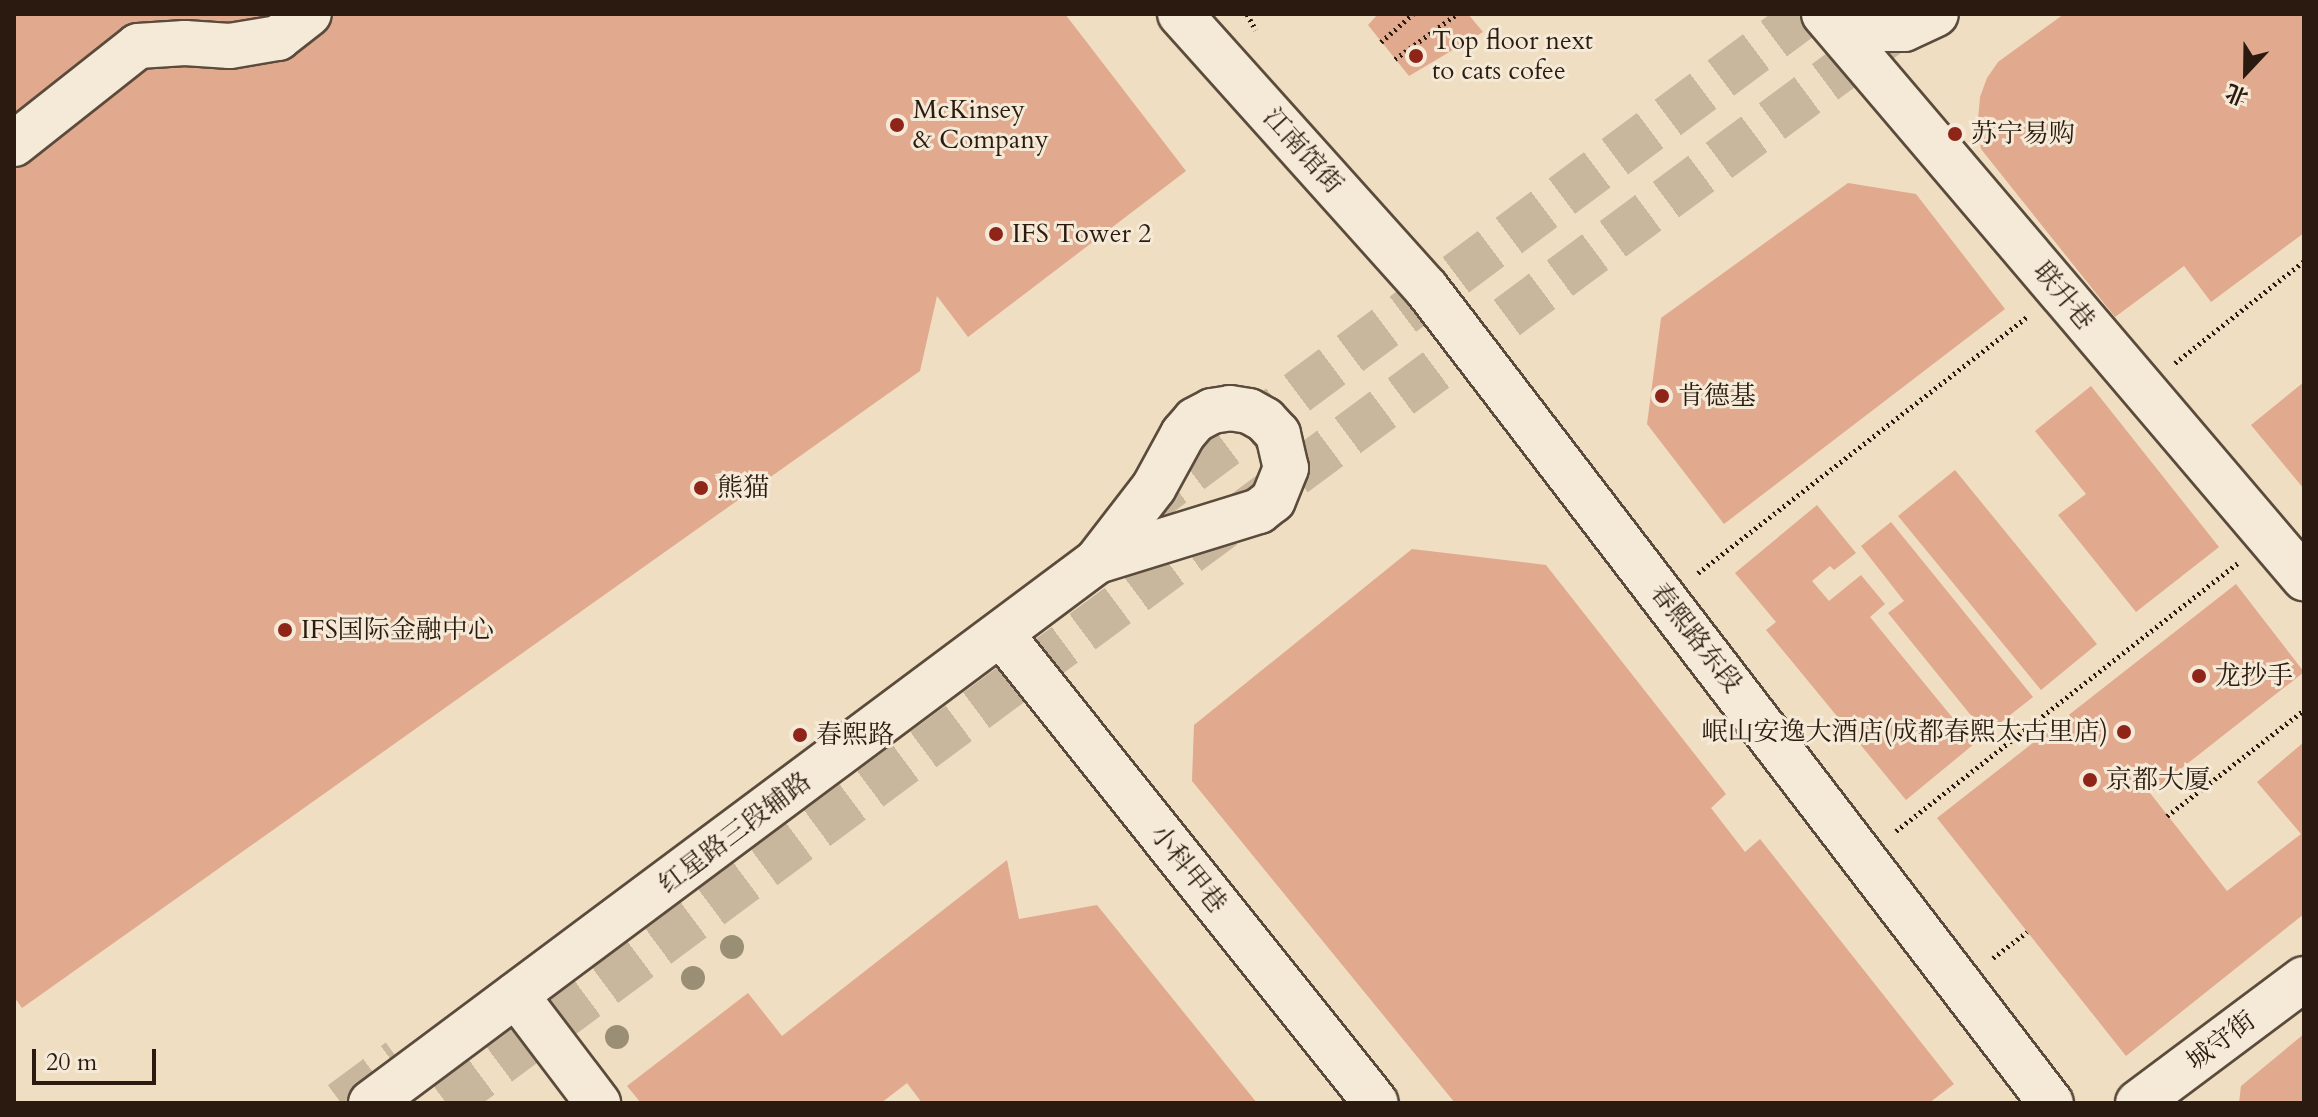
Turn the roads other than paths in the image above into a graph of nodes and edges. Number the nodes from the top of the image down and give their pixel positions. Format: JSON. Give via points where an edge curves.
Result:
{"nodes":[{"id":1,"x":178,"y":14,"type":"edge"},
{"id":2,"x":309,"y":14,"type":"edge"},
{"id":3,"x":1180,"y":14,"type":"edge"},
{"id":4,"x":1824,"y":14,"type":"edge"},
{"id":5,"x":1854,"y":14,"type":"edge"},
{"id":6,"x":1936,"y":14,"type":"edge"},
{"id":7,"x":138,"y":46,"type":"junction"},
{"id":8,"x":14,"y":144,"type":"edge"},
{"id":9,"x":1426,"y":288,"type":"joint"},
{"id":10,"x":1097,"y":561,"type":"dead end"},
{"id":11,"x":2304,"y":578,"type":"edge"},
{"id":12,"x":1001,"y":634,"type":"junction"},
{"id":13,"x":2304,"y":979,"type":"edge"},
{"id":14,"x":516,"y":995,"type":"junction"},
{"id":15,"x":371,"y":1103,"type":"edge"},
{"id":16,"x":598,"y":1103,"type":"edge"},
{"id":17,"x":1376,"y":1103,"type":"edge"},
{"id":18,"x":2051,"y":1103,"type":"edge"},
{"id":19,"x":2138,"y":1103,"type":"edge"}],
"edges":[{"from":1,"to":7,"type":"street"},
{"from":2,"to":7,"type":"street","via":[[278,38],[230,46]]},
{"from":3,"to":9,"type":"street","name":"江南馆街"},
{"from":4,"to":11,"type":"street","name":"联升巷"},
{"from":5,"to":6,"type":"street","via":[[1878,29],[1904,29]]},
{"from":7,"to":8,"type":"street"},
{"from":9,"to":18,"type":"street","name":"春熙路东段"},
{"from":10,"to":12,"type":"street","name":"红星路三段辅路"},
{"from":12,"to":14,"type":"street","name":"红星路三段辅路"},
{"from":12,"to":17,"type":"street","name":"小科甲巷"},
{"from":13,"to":19,"type":"street","name":"城守街"},
{"from":14,"to":15,"type":"street","name":"红星路三段辅路"},
{"from":14,"to":16,"type":"street"}]}
